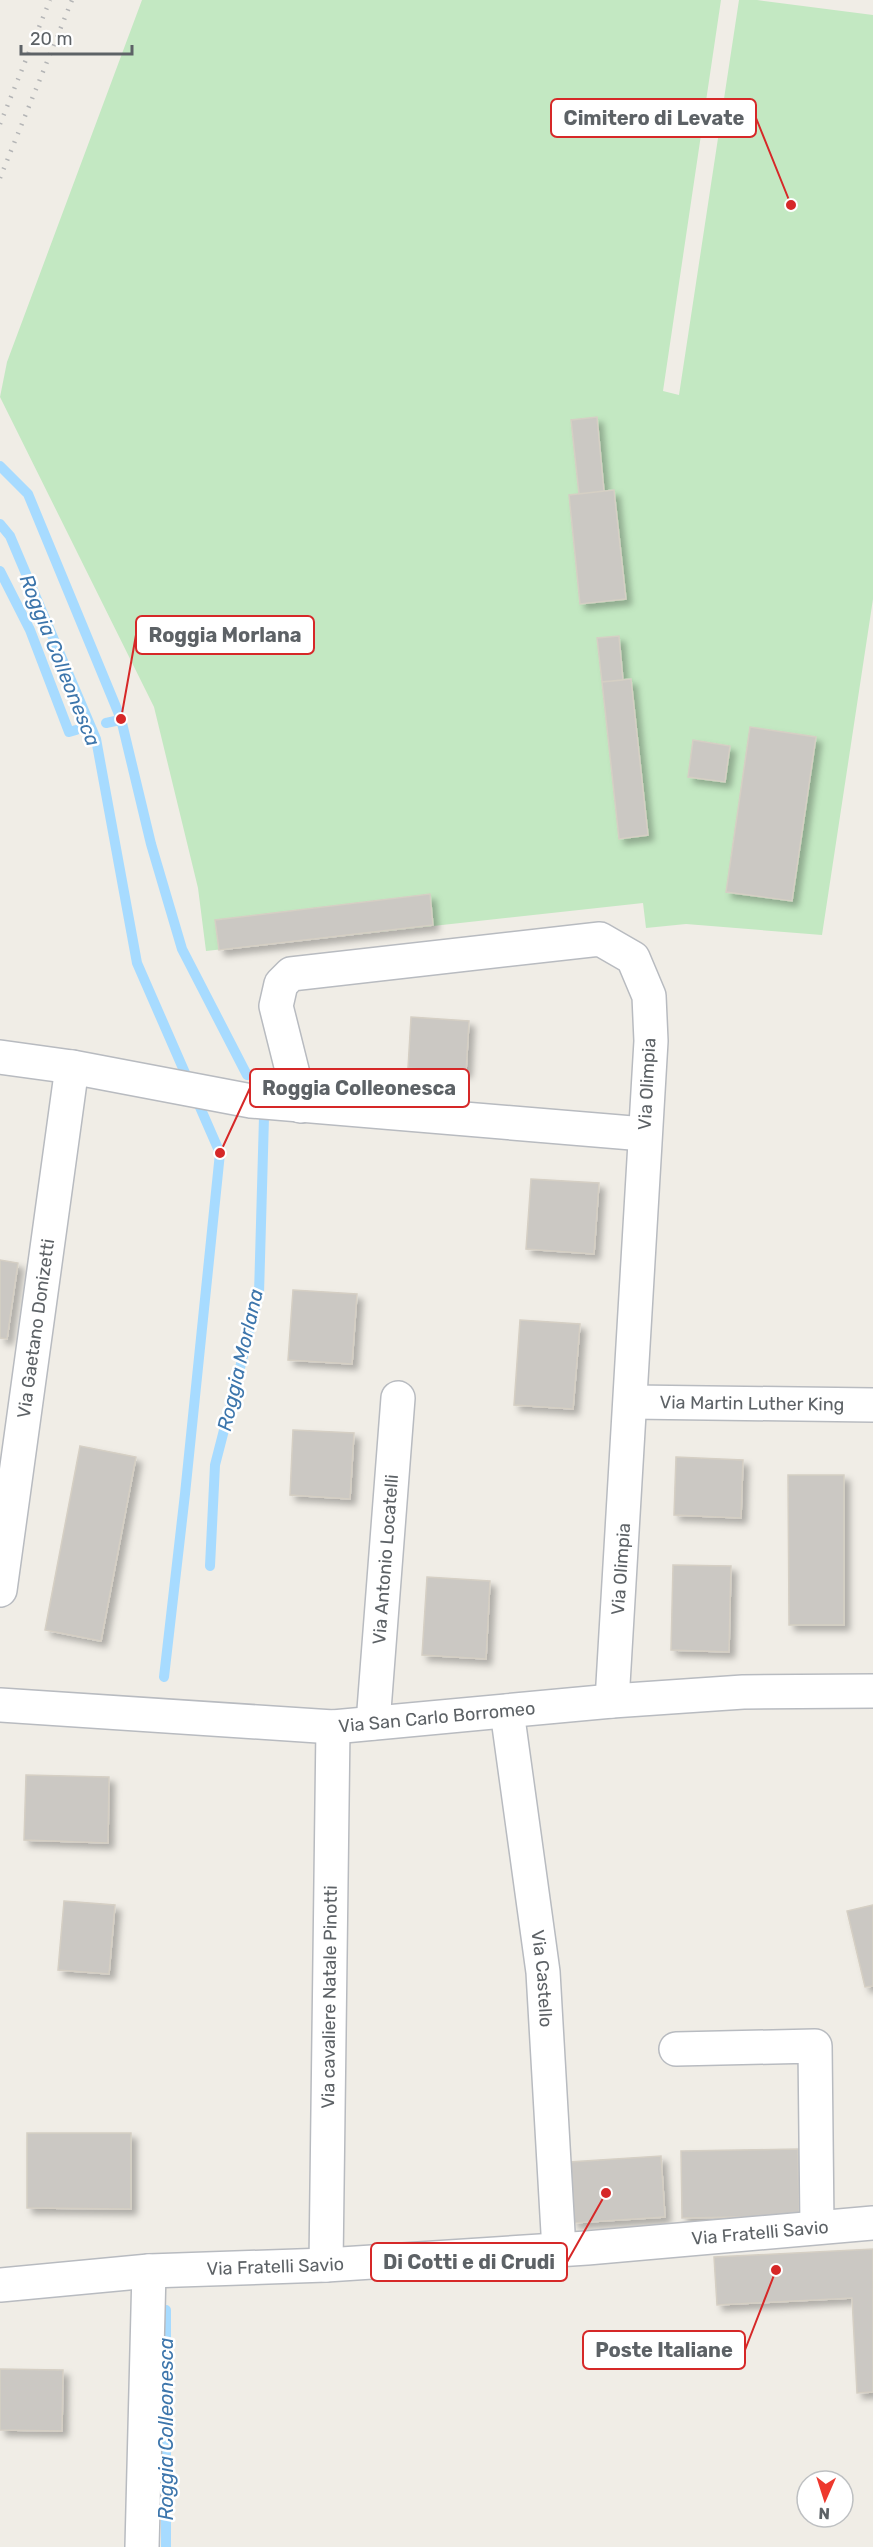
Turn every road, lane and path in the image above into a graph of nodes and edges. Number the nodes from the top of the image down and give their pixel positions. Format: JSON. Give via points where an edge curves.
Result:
{"nodes":[{"id":1,"x":0,"y":1057,"type":"edge"},
{"id":2,"x":72,"y":1067,"type":"junction"},
{"id":3,"x":301,"y":1106,"type":"junction"},
{"id":4,"x":644,"y":1134,"type":"junction"},
{"id":5,"x":398,"y":1398,"type":"dead end"},
{"id":6,"x":632,"y":1402,"type":"junction"},
{"id":7,"x":873,"y":1405,"type":"edge"},
{"id":8,"x":0,"y":1590,"type":"edge"},
{"id":9,"x":873,"y":1691,"type":"edge"},
{"id":10,"x":612,"y":1701,"type":"junction"},
{"id":11,"x":0,"y":1705,"type":"edge"},
{"id":12,"x":507,"y":1711,"type":"junction"},
{"id":13,"x":373,"y":1723,"type":"junction"},
{"id":14,"x":333,"y":1727,"type":"junction"},
{"id":15,"x":676,"y":2049,"type":"dead end"},
{"id":16,"x":873,"y":2223,"type":"edge"},
{"id":17,"x":817,"y":2226,"type":"junction"},
{"id":18,"x":559,"y":2250,"type":"junction"},
{"id":19,"x":326,"y":2265,"type":"junction"},
{"id":20,"x":149,"y":2271,"type":"junction"},
{"id":21,"x":0,"y":2285,"type":"edge"},
{"id":22,"x":142,"y":2547,"type":"edge"}],
"edges":[{"from":1,"to":2,"type":"street"},
{"from":2,"to":3,"type":"street","via":[[251,1101]]},
{"from":2,"to":8,"type":"street","name":"Via Gaetano Donizetti"},
{"from":3,"to":4,"type":"street"},
{"from":3,"to":4,"type":"street","name":"Via Olimpia","via":[[276,1006],[280,984],[291,974],[600,939],[633,958],[649,996],[651,1041]]},
{"from":4,"to":6,"type":"street","name":"Via Olimpia"},
{"from":5,"to":13,"type":"street","name":"Via Antonio Locatelli"},
{"from":6,"to":7,"type":"street","name":"Via Martin Luther King"},
{"from":6,"to":10,"type":"street","name":"Via Olimpia"},
{"from":9,"to":10,"type":"street","name":"Via San Carlo Borromeo","via":[[743,1692]]},
{"from":10,"to":12,"type":"street","name":"Via San Carlo Borromeo"},
{"from":11,"to":14,"type":"street","name":"Via San Carlo Borromeo"},
{"from":12,"to":13,"type":"street","name":"Via San Carlo Borromeo"},
{"from":12,"to":18,"type":"street","name":"Via Castello","via":[[543,1972]]},
{"from":13,"to":14,"type":"street","name":"Via San Carlo Borromeo"},
{"from":14,"to":19,"type":"street","name":"Via cavaliere Natale Pinotti"},
{"from":15,"to":17,"type":"street","via":[[815,2046]]},
{"from":16,"to":17,"type":"street","name":"Via Fratelli Savio"},
{"from":17,"to":18,"type":"street","name":"Via Fratelli Savio"},
{"from":18,"to":19,"type":"street","name":"Via Fratelli Savio"},
{"from":19,"to":20,"type":"street","name":"Via Fratelli Savio"},
{"from":20,"to":21,"type":"street","name":"Via Fratelli Savio"},
{"from":20,"to":22,"type":"street"}]}
